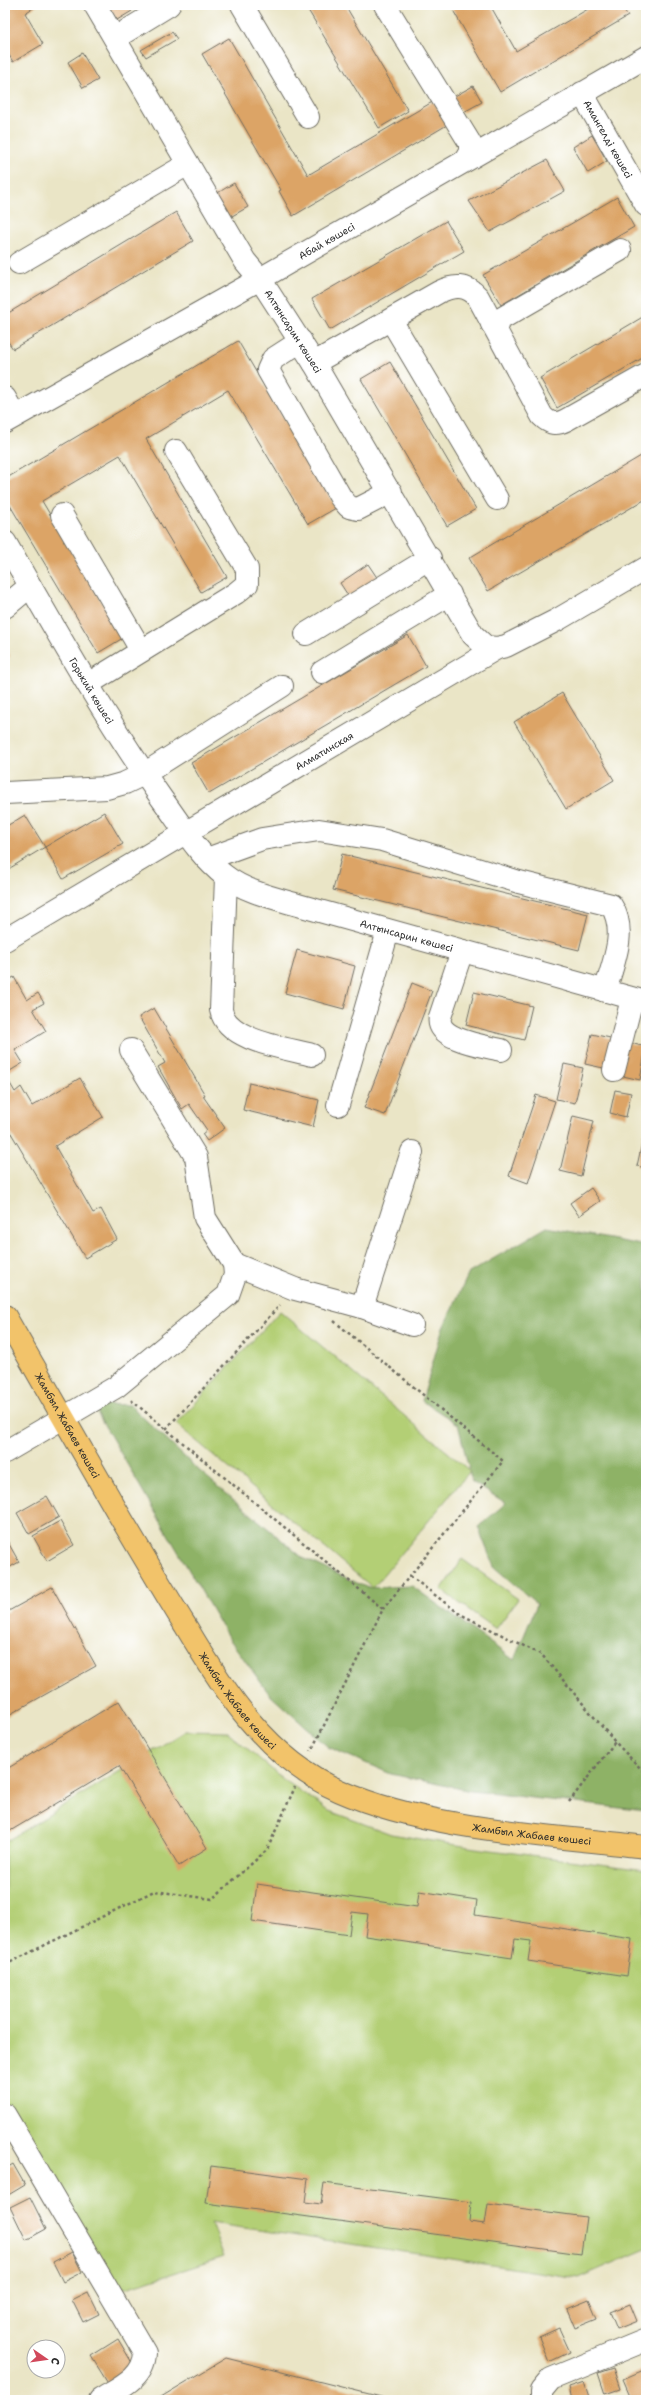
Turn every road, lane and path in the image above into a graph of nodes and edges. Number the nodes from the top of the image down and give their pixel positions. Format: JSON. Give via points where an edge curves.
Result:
{"nodes":[{"id":1,"x":95,"y":5,"type":"edge"},
{"id":2,"x":169,"y":5,"type":"edge"},
{"id":3,"x":242,"y":5,"type":"edge"},
{"id":4,"x":385,"y":5,"type":"edge"},
{"id":5,"x":115,"y":38,"type":"junction"},
{"id":6,"x":646,"y":57,"type":"edge"},
{"id":7,"x":582,"y":94,"type":"junction"},
{"id":8,"x":308,"y":117,"type":"dead end"},
{"id":9,"x":474,"y":150,"type":"junction"},
{"id":10,"x":188,"y":164,"type":"junction"},
{"id":11,"x":646,"y":205,"type":"edge"},
{"id":12,"x":620,"y":250,"type":"dead end"},
{"id":13,"x":19,"y":263,"type":"dead end"},
{"id":14,"x":260,"y":279,"type":"junction"},
{"id":15,"x":391,"y":320,"type":"junction"},
{"id":16,"x":492,"y":324,"type":"junction"},
{"id":17,"x":301,"y":342,"type":"junction"},
{"id":18,"x":314,"y":363,"type":"junction"},
{"id":19,"x":646,"y":375,"type":"edge"},
{"id":20,"x":8,"y":412,"type":"edge"},
{"id":21,"x":176,"y":451,"type":"dead end"},
{"id":22,"x":390,"y":492,"type":"junction"},
{"id":23,"x":496,"y":499,"type":"dead end"},
{"id":24,"x":62,"y":515,"type":"dead end"},
{"id":25,"x":5,"y":542,"type":"edge"},
{"id":26,"x":430,"y":558,"type":"junction"},
{"id":27,"x":646,"y":568,"type":"edge"},
{"id":28,"x":30,"y":586,"type":"junction"},
{"id":29,"x":450,"y":594,"type":"junction"},
{"id":30,"x":5,"y":607,"type":"edge"},
{"id":31,"x":306,"y":634,"type":"dead end"},
{"id":32,"x":496,"y":648,"type":"junction"},
{"id":33,"x":141,"y":650,"type":"junction"},
{"id":34,"x":322,"y":672,"type":"dead end"},
{"id":35,"x":88,"y":684,"type":"junction"},
{"id":36,"x":282,"y":686,"type":"dead end"},
{"id":37,"x":144,"y":774,"type":"junction"},
{"id":38,"x":5,"y":793,"type":"edge"},
{"id":39,"x":187,"y":834,"type":"junction"},
{"id":40,"x":207,"y":859,"type":"junction"},
{"id":41,"x":226,"y":877,"type":"junction"},
{"id":42,"x":388,"y":931,"type":"junction"},
{"id":43,"x":5,"y":940,"type":"edge"},
{"id":44,"x":462,"y":951,"type":"junction"},
{"id":45,"x":605,"y":991,"type":"junction"},
{"id":46,"x":639,"y":1001,"type":"edge"},
{"id":47,"x":131,"y":1050,"type":"dead end"},
{"id":48,"x":501,"y":1050,"type":"dead end"},
{"id":49,"x":312,"y":1054,"type":"dead end"},
{"id":50,"x":614,"y":1070,"type":"dead end"},
{"id":51,"x":338,"y":1105,"type":"dead end"},
{"id":52,"x":412,"y":1152,"type":"dead end"},
{"id":53,"x":234,"y":1264,"type":"junction"},
{"id":54,"x":295,"y":1289,"type":"junction"},
{"id":55,"x":362,"y":1307,"type":"junction"},
{"id":56,"x":5,"y":1316,"type":"edge"},
{"id":57,"x":332,"y":1319,"type":"dead end"},
{"id":58,"x":412,"y":1325,"type":"dead end"},
{"id":59,"x":116,"y":1387,"type":"junction"},
{"id":60,"x":63,"y":1417,"type":"junction"},
{"id":61,"x":166,"y":1429,"type":"junction"},
{"id":62,"x":5,"y":1452,"type":"edge"},
{"id":63,"x":410,"y":1576,"type":"junction"},
{"id":64,"x":383,"y":1609,"type":"junction"},
{"id":65,"x":615,"y":1742,"type":"junction"},
{"id":66,"x":302,"y":1769,"type":"junction"},
{"id":67,"x":646,"y":1774,"type":"edge"},
{"id":68,"x":569,"y":1802,"type":"dead end"},
{"id":69,"x":646,"y":1847,"type":"edge"},
{"id":70,"x":5,"y":1965,"type":"edge"},
{"id":71,"x":5,"y":2115,"type":"edge"},
{"id":72,"x":646,"y":2340,"type":"edge"},
{"id":73,"x":100,"y":2400,"type":"edge"},
{"id":74,"x":541,"y":2400,"type":"edge"}],
"edges":[{"from":1,"to":5,"type":"street","name":"Алтынсарин көшесі"},
{"from":2,"to":5,"type":"street"},
{"from":3,"to":8,"type":"street"},
{"from":4,"to":9,"type":"street"},
{"from":5,"to":10,"type":"street","name":"Алтынсарин көшесі"},
{"from":6,"to":7,"type":"street","name":"Абай көшесі"},
{"from":7,"to":9,"type":"street","name":"Абай көшесі"},
{"from":7,"to":11,"type":"street","name":"Амангелді көшесі"},
{"from":9,"to":14,"type":"street","name":"Абай көшесі"},
{"from":10,"to":13,"type":"street"},
{"from":10,"to":14,"type":"street","name":"Алтынсарин көшесі","via":[[245,261]]},
{"from":12,"to":16,"type":"street"},
{"from":14,"to":17,"type":"street","name":"Алтынсарин көшесі"},
{"from":14,"to":20,"type":"street","name":"Абай көшесі"},
{"from":15,"to":16,"type":"street","via":[[439,292],[458,286],[473,291]]},
{"from":15,"to":18,"type":"street"},
{"from":15,"to":23,"type":"street"},
{"from":16,"to":19,"type":"street","via":[[542,416],[550,423],[566,420]]},
{"from":17,"to":18,"type":"street","name":"Алтынсарин көшесі"},
{"from":17,"to":22,"type":"street","via":[[273,359],[268,370],[341,498],[349,507],[358,509]]},
{"from":18,"to":22,"type":"street","name":"Алтынсарин көшесі"},
{"from":21,"to":33,"type":"street","via":[[246,569],[248,584]]},
{"from":22,"to":26,"type":"street","name":"Алтынсарин көшесі"},
{"from":24,"to":33,"type":"street"},
{"from":25,"to":28,"type":"street","name":"Горький көшесі"},
{"from":26,"to":29,"type":"street","name":"Алтынсарин көшесі"},
{"from":26,"to":31,"type":"street"},
{"from":27,"to":32,"type":"street","name":"Алматинская","via":[[557,620],[506,646]]},
{"from":28,"to":30,"type":"street"},
{"from":28,"to":35,"type":"street","name":"Горький көшесі"},
{"from":29,"to":32,"type":"street","name":"Алтынсарин көшесі","via":[[480,643]]},
{"from":29,"to":34,"type":"street"},
{"from":32,"to":39,"type":"street","name":"Алматинская"},
{"from":33,"to":35,"type":"street"},
{"from":35,"to":37,"type":"street","name":"Горький көшесі"},
{"from":36,"to":37,"type":"street"},
{"from":37,"to":38,"type":"street","via":[[107,788]]},
{"from":37,"to":39,"type":"street","name":"Горький көшесі"},
{"from":39,"to":40,"type":"street","name":"Алтынсарин көшесі"},
{"from":39,"to":43,"type":"street","name":"Алматинская"},
{"from":40,"to":41,"type":"street","name":"Алтынсарин көшесі"},
{"from":40,"to":45,"type":"street","via":[[262,839],[319,830],[382,840],[519,882],[611,905],[618,916],[620,935]]},
{"from":41,"to":42,"type":"street","name":"Алтынсарин көшесі","via":[[272,898]]},
{"from":41,"to":49,"type":"street","via":[[221,1010],[224,1021],[233,1030],[249,1038]]},
{"from":42,"to":44,"type":"street","name":"Алтынсарин көшесі"},
{"from":42,"to":51,"type":"street"},
{"from":44,"to":45,"type":"street","name":"Алтынсарин көшесі"},
{"from":44,"to":48,"type":"street","via":[[440,1017],[441,1026],[447,1034]]},
{"from":45,"to":46,"type":"street","name":"Алтынсарин көшесі"},
{"from":46,"to":50,"type":"street"},
{"from":47,"to":53,"type":"street","via":[[196,1158],[205,1218]]},
{"from":52,"to":55,"type":"street"},
{"from":53,"to":54,"type":"street"},
{"from":53,"to":59,"type":"street","via":[[235,1275],[228,1295]]},
{"from":54,"to":55,"type":"street"},
{"from":54,"to":61,"type":"path"},
{"from":55,"to":58,"type":"street"},
{"from":56,"to":60,"type":"main road","name":"Жамбыл Жабаев көшесі"},
{"from":57,"to":63,"type":"path","via":[[503,1461]]},
{"from":59,"to":60,"type":"street"},
{"from":59,"to":61,"type":"path"},
{"from":60,"to":62,"type":"street"},
{"from":60,"to":66,"type":"main road","name":"Жамбыл Жабаев көшесі","via":[[149,1567],[229,1695],[267,1741]]},
{"from":61,"to":64,"type":"path"},
{"from":63,"to":64,"type":"path"},
{"from":63,"to":65,"type":"path","via":[[460,1614],[542,1655]]},
{"from":64,"to":66,"type":"path"},
{"from":65,"to":67,"type":"path"},
{"from":65,"to":68,"type":"path"},
{"from":66,"to":69,"type":"main road","name":"Жамбыл Жабаев көшесі","via":[[337,1790],[398,1812],[473,1826]]},
{"from":66,"to":70,"type":"path","via":[[267,1850],[212,1899],[154,1891]]},
{"from":71,"to":73,"type":"street","via":[[145,2353],[144,2364],[136,2376]]},
{"from":72,"to":74,"type":"street","via":[[551,2379],[541,2391]]}]}
